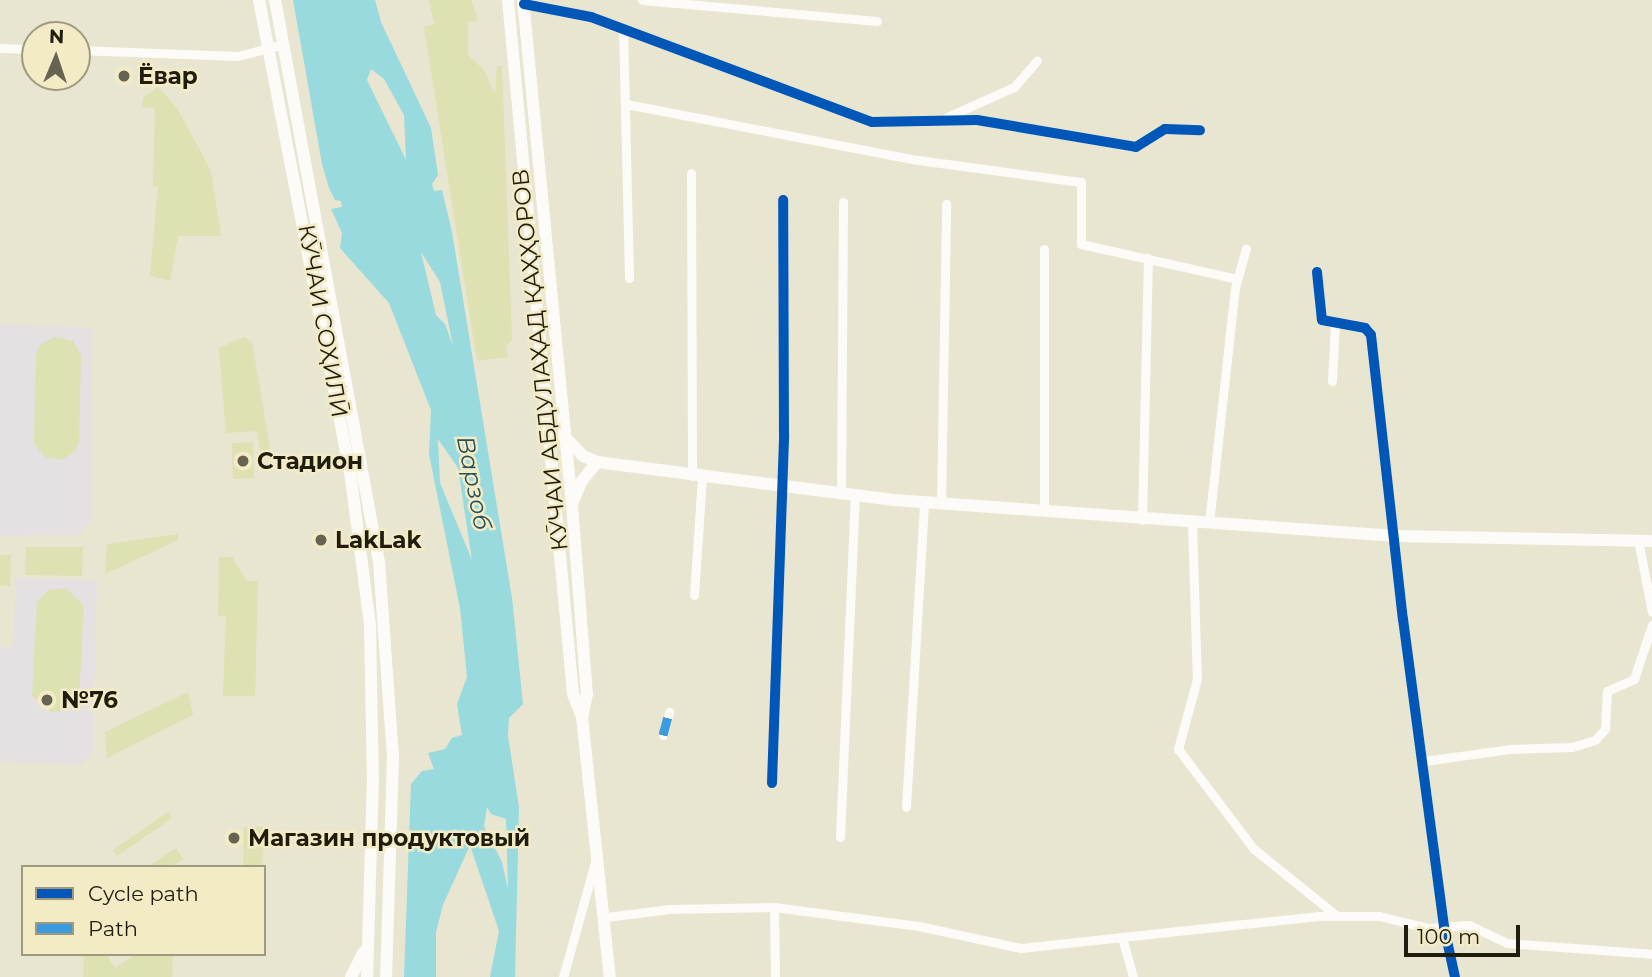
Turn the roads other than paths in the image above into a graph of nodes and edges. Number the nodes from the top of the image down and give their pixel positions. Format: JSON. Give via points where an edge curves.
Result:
{"nodes":[{"id":1,"x":259,"y":0,"type":"edge"},
{"id":2,"x":275,"y":0,"type":"edge"},
{"id":3,"x":508,"y":0,"type":"edge"},
{"id":4,"x":642,"y":0,"type":"edge"},
{"id":5,"x":524,"y":2,"type":"edge"},
{"id":6,"x":877,"y":21,"type":"dead end"},
{"id":7,"x":623,"y":29,"type":"junction"},
{"id":8,"x":284,"y":44,"type":"junction"},
{"id":9,"x":0,"y":48,"type":"edge"},
{"id":10,"x":270,"y":48,"type":"junction"},
{"id":11,"x":21,"y":49,"type":"edge"},
{"id":12,"x":91,"y":51,"type":"edge"},
{"id":13,"x":1037,"y":61,"type":"dead end"},
{"id":14,"x":626,"y":104,"type":"junction"},
{"id":15,"x":935,"y":121,"type":"junction"},
{"id":16,"x":1200,"y":130,"type":"dead end"},
{"id":17,"x":691,"y":173,"type":"dead end"},
{"id":18,"x":783,"y":200,"type":"dead end"},
{"id":19,"x":843,"y":202,"type":"dead end"},
{"id":20,"x":946,"y":204,"type":"dead end"},
{"id":21,"x":1246,"y":248,"type":"dead end"},
{"id":22,"x":1044,"y":249,"type":"dead end"},
{"id":23,"x":1149,"y":258,"type":"junction"},
{"id":24,"x":1317,"y":272,"type":"dead end"},
{"id":25,"x":629,"y":278,"type":"dead end"},
{"id":26,"x":1237,"y":279,"type":"junction"},
{"id":27,"x":1335,"y":324,"type":"junction"},
{"id":28,"x":1332,"y":381,"type":"dead end"},
{"id":29,"x":563,"y":435,"type":"junction"},
{"id":30,"x":597,"y":463,"type":"junction"},
{"id":31,"x":697,"y":477,"type":"junction"},
{"id":32,"x":782,"y":486,"type":"junction"},
{"id":33,"x":841,"y":493,"type":"junction"},
{"id":34,"x":855,"y":496,"type":"junction"},
{"id":35,"x":923,"y":502,"type":"junction"},
{"id":36,"x":942,"y":503,"type":"junction"},
{"id":37,"x":572,"y":505,"type":"junction"},
{"id":38,"x":1044,"y":511,"type":"junction"},
{"id":39,"x":1142,"y":520,"type":"junction"},
{"id":40,"x":1192,"y":523,"type":"junction"},
{"id":41,"x":1209,"y":523,"type":"junction"},
{"id":42,"x":1396,"y":536,"type":"junction"},
{"id":43,"x":1638,"y":540,"type":"junction"},
{"id":44,"x":1652,"y":541,"type":"edge"},
{"id":45,"x":694,"y":596,"type":"dead end"},
{"id":46,"x":1652,"y":612,"type":"edge"},
{"id":47,"x":1652,"y":625,"type":"edge"},
{"id":48,"x":669,"y":712,"type":"dead end"},
{"id":49,"x":582,"y":717,"type":"junction"},
{"id":50,"x":663,"y":735,"type":"dead end"},
{"id":51,"x":1424,"y":761,"type":"junction"},
{"id":52,"x":393,"y":777,"type":"junction"},
{"id":53,"x":373,"y":778,"type":"junction"},
{"id":54,"x":772,"y":783,"type":"dead end"},
{"id":55,"x":906,"y":807,"type":"dead end"},
{"id":56,"x":840,"y":837,"type":"dead end"},
{"id":57,"x":599,"y":847,"type":"junction"},
{"id":58,"x":774,"y":907,"type":"junction"},
{"id":59,"x":1337,"y":916,"type":"junction"},
{"id":60,"x":606,"y":917,"type":"junction"},
{"id":61,"x":1444,"y":927,"type":"junction"},
{"id":62,"x":1122,"y":937,"type":"junction"},
{"id":63,"x":369,"y":938,"type":"junction"},
{"id":64,"x":1652,"y":954,"type":"edge"},
{"id":65,"x":351,"y":977,"type":"edge"},
{"id":66,"x":367,"y":977,"type":"edge"},
{"id":67,"x":386,"y":977,"type":"edge"},
{"id":68,"x":563,"y":977,"type":"edge"},
{"id":69,"x":610,"y":977,"type":"edge"},
{"id":70,"x":775,"y":977,"type":"edge"},
{"id":71,"x":1132,"y":977,"type":"edge"},
{"id":72,"x":1455,"y":977,"type":"edge"}],
"edges":[{"from":1,"to":10,"type":"main road","name":"КӮЧАИ СОҲИЛӢ"},
{"from":2,"to":8,"type":"main road"},
{"from":3,"to":49,"type":"main road","name":"КӮЧАИ АБДУЛАҲАД ҚАҲҲОРОВ","via":[[572,681]]},
{"from":4,"to":6,"type":"street"},
{"from":5,"to":7,"type":"street"},
{"from":5,"to":29,"type":"main road","name":"КӮЧАИ АБДУЛАҲАД ҚАҲҲОРОВ"},
{"from":7,"to":14,"type":"street"},
{"from":7,"to":15,"type":"street","via":[[872,122]]},
{"from":8,"to":10,"type":"street"},
{"from":8,"to":52,"type":"main road","via":[[379,562]]},
{"from":9,"to":11,"type":"street"},
{"from":10,"to":12,"type":"street","via":[[238,56]]},
{"from":10,"to":53,"type":"main road","name":"КӮЧАИ СОҲИЛӢ","via":[[361,541],[370,626]]},
{"from":13,"to":15,"type":"street","via":[[1014,87]]},
{"from":14,"to":23,"type":"street","via":[[918,160],[1081,182],[1079,243]]},
{"from":14,"to":25,"type":"street"},
{"from":15,"to":16,"type":"street","via":[[977,120],[1136,148],[1165,129]]},
{"from":17,"to":31,"type":"street"},
{"from":18,"to":32,"type":"street"},
{"from":19,"to":33,"type":"street"},
{"from":20,"to":36,"type":"street"},
{"from":21,"to":26,"type":"street"},
{"from":22,"to":38,"type":"street"},
{"from":23,"to":26,"type":"street","via":[[1160,265]]},
{"from":23,"to":39,"type":"street"},
{"from":24,"to":27,"type":"street","via":[[1319,317]]},
{"from":26,"to":41,"type":"street"},
{"from":27,"to":28,"type":"street"},
{"from":27,"to":42,"type":"street","via":[[1365,328],[1371,335]]},
{"from":29,"to":30,"type":"main road"},
{"from":29,"to":37,"type":"main road","name":"КӮЧАИ АБДУЛАҲАД ҚАҲҲОРОВ"},
{"from":30,"to":31,"type":"main road"},
{"from":30,"to":37,"type":"main road","via":[[581,482]]},
{"from":31,"to":32,"type":"main road"},
{"from":31,"to":45,"type":"street"},
{"from":32,"to":33,"type":"main road"},
{"from":32,"to":54,"type":"street"},
{"from":33,"to":34,"type":"main road"},
{"from":34,"to":35,"type":"main road"},
{"from":34,"to":56,"type":"street"},
{"from":35,"to":36,"type":"main road"},
{"from":35,"to":55,"type":"street"},
{"from":36,"to":38,"type":"main road"},
{"from":37,"to":49,"type":"main road","name":"КӮЧАИ АБДУЛАҲАД ҚАҲҲОРОВ","via":[[587,694]]},
{"from":38,"to":39,"type":"main road"},
{"from":39,"to":40,"type":"main road"},
{"from":40,"to":41,"type":"main road"},
{"from":40,"to":59,"type":"street","via":[[1197,679],[1178,749],[1254,849]]},
{"from":41,"to":42,"type":"main road"},
{"from":42,"to":43,"type":"main road"},
{"from":42,"to":51,"type":"street"},
{"from":43,"to":44,"type":"main road"},
{"from":43,"to":46,"type":"street"},
{"from":47,"to":51,"type":"street","via":[[1634,679],[1607,691],[1605,729],[1595,740],[1572,747],[1511,749]]},
{"from":48,"to":50,"type":"street"},
{"from":49,"to":57,"type":"main road","name":"КӮЧАИ АБДУЛАҲАД ҚАҲҲОРОВ"},
{"from":51,"to":61,"type":"street"},
{"from":52,"to":53,"type":"main road","via":[[382,771]]},
{"from":52,"to":67,"type":"main road"},
{"from":53,"to":63,"type":"main road","name":"КӮЧАИ СОҲИЛӢ"},
{"from":57,"to":60,"type":"main road","name":"КӮЧАИ АБДУЛАҲАД ҚАҲҲОРОВ"},
{"from":57,"to":68,"type":"street","name":"КӮЧАИ АБДУЛАҲАД ҚАҲҲОРОВ"},
{"from":58,"to":60,"type":"street","via":[[669,909]]},
{"from":58,"to":62,"type":"street","via":[[919,926],[1021,948]]},
{"from":58,"to":70,"type":"street"},
{"from":59,"to":61,"type":"street","via":[[1379,916],[1428,928]]},
{"from":59,"to":62,"type":"street"},
{"from":60,"to":69,"type":"main road","name":"КӮЧАИ АБДУЛАҲАД ҚАҲҲОРОВ"},
{"from":61,"to":64,"type":"street","via":[[1469,925],[1507,943]]},
{"from":61,"to":72,"type":"street"},
{"from":62,"to":71,"type":"street"},
{"from":63,"to":65,"type":"main road"},
{"from":63,"to":66,"type":"main road","name":"КӮЧАИ СОҲИЛӢ"}]}
